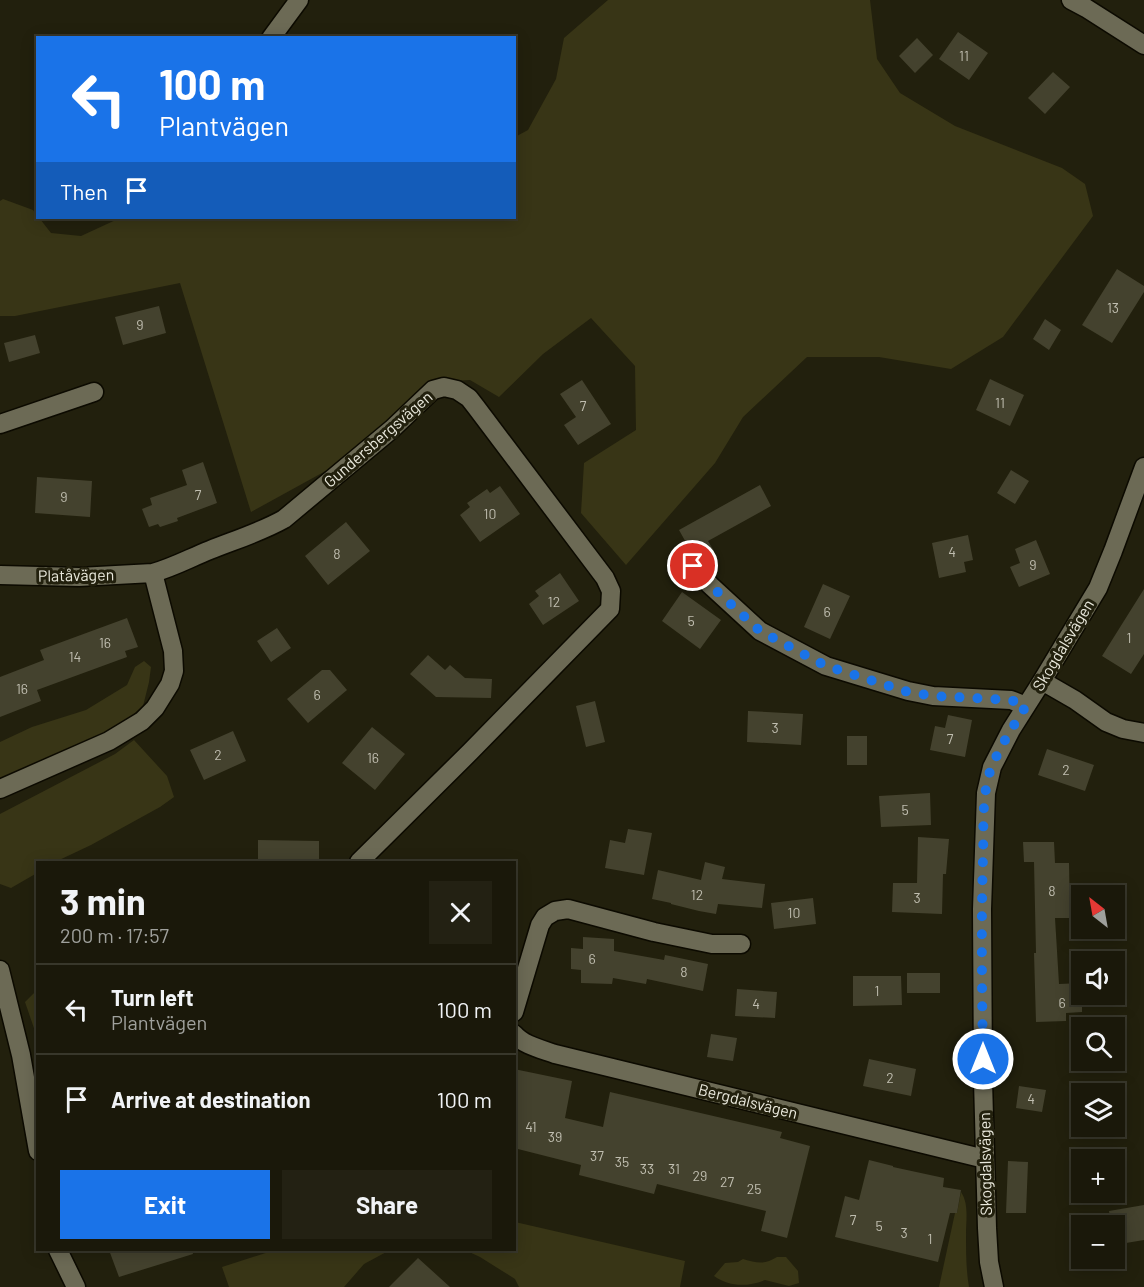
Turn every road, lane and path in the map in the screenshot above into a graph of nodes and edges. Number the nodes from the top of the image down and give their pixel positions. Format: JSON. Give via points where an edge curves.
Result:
{"nodes":[{"id":1,"x":299,"y":0,"type":"edge"},
{"id":2,"x":1071,"y":0,"type":"edge"},
{"id":3,"x":273,"y":36,"type":"edge"},
{"id":4,"x":1144,"y":45,"type":"edge"},
{"id":5,"x":94,"y":392,"type":"dead end"},
{"id":6,"x":0,"y":424,"type":"edge"},
{"id":7,"x":1144,"y":467,"type":"edge"},
{"id":8,"x":693,"y":566,"type":"dead end"},
{"id":9,"x":153,"y":573,"type":"junction"},
{"id":10,"x":0,"y":575,"type":"edge"},
{"id":11,"x":1042,"y":681,"type":"junction"},
{"id":12,"x":1026,"y":706,"type":"junction"},
{"id":13,"x":1144,"y":733,"type":"edge"},
{"id":14,"x":0,"y":789,"type":"edge"},
{"id":15,"x":360,"y":861,"type":"edge"},
{"id":16,"x":741,"y":944,"type":"dead end"},
{"id":17,"x":0,"y":970,"type":"edge"},
{"id":18,"x":516,"y":1005,"type":"edge"},
{"id":19,"x":516,"y":1037,"type":"edge"},
{"id":20,"x":36,"y":1140,"type":"edge"},
{"id":21,"x":985,"y":1159,"type":"junction"},
{"id":22,"x":58,"y":1251,"type":"edge"},
{"id":23,"x":76,"y":1287,"type":"edge"},
{"id":24,"x":994,"y":1287,"type":"edge"}],
"edges":[{"from":1,"to":3,"type":"street"},
{"from":2,"to":4,"type":"street"},
{"from":5,"to":6,"type":"street"},
{"from":7,"to":11,"type":"street","name":"Skogdalsvägen","via":[[1098,588]]},
{"from":8,"to":12,"type":"street","via":[[760,631],[826,666],[908,692],[1011,700]]},
{"from":9,"to":10,"type":"street","name":"Platåvägen","via":[[79,577]]},
{"from":9,"to":14,"type":"street","via":[[173,651],[174,671],[155,708],[142,721],[108,741]]},
{"from":9,"to":15,"type":"street","name":"Gundersbergsvägen","via":[[284,519],[433,390],[444,387],[469,398],[605,578],[610,609]]},
{"from":11,"to":12,"type":"street","name":"Skogdalsvägen"},
{"from":11,"to":13,"type":"street","via":[[1106,722]]},
{"from":12,"to":21,"type":"street","name":"Skogdalsvägen","via":[[992,767],[986,793],[982,909]]},
{"from":16,"to":18,"type":"street","via":[[712,944],[568,909],[555,911],[540,925]]},
{"from":17,"to":20,"type":"street"},
{"from":19,"to":21,"type":"street","name":"Bergdalsvägen","via":[[555,1054]]},
{"from":21,"to":24,"type":"street","name":"Skogdalsvägen","via":[[989,1262]]},
{"from":22,"to":23,"type":"street"}]}
